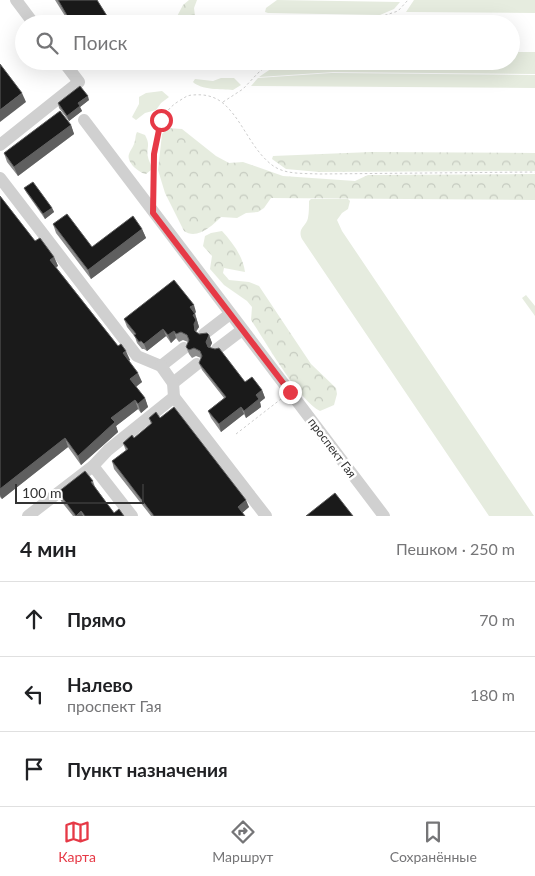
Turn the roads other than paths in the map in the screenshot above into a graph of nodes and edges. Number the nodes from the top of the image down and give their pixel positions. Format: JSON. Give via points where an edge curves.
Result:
{"nodes":[{"id":1,"x":16,"y":0,"type":"edge"},
{"id":2,"x":27,"y":15,"type":"edge"},
{"id":3,"x":70,"y":70,"type":"edge"},
{"id":4,"x":84,"y":120,"type":"dead end"},
{"id":5,"x":0,"y":145,"type":"edge"},
{"id":6,"x":0,"y":178,"type":"edge"},
{"id":7,"x":230,"y":314,"type":"junction"},
{"id":8,"x":242,"y":330,"type":"junction"},
{"id":9,"x":204,"y":334,"type":"edge"},
{"id":10,"x":184,"y":348,"type":"edge"},
{"id":11,"x":217,"y":349,"type":"edge"},
{"id":12,"x":197,"y":364,"type":"edge"},
{"id":13,"x":161,"y":366,"type":"junction"},
{"id":14,"x":173,"y":383,"type":"junction"},
{"id":15,"x":174,"y":397,"type":"junction"},
{"id":16,"x":93,"y":466,"type":"junction"},
{"id":17,"x":28,"y":516,"type":"edge"},
{"id":18,"x":132,"y":516,"type":"edge"},
{"id":19,"x":266,"y":516,"type":"edge"},
{"id":20,"x":384,"y":516,"type":"edge"}],
"edges":[{"from":1,"to":2,"type":"street"},
{"from":3,"to":5,"type":"street","via":[[79,82]]},
{"from":4,"to":7,"type":"street","name":"проспект Гая"},
{"from":6,"to":13,"type":"street","via":[[137,356]]},
{"from":7,"to":8,"type":"street","name":"проспект Гая"},
{"from":7,"to":9,"type":"street"},
{"from":8,"to":11,"type":"street"},
{"from":8,"to":20,"type":"street","name":"проспект Гая"},
{"from":10,"to":13,"type":"street"},
{"from":12,"to":14,"type":"street"},
{"from":13,"to":14,"type":"street"},
{"from":14,"to":15,"type":"street"},
{"from":15,"to":16,"type":"street"},
{"from":15,"to":19,"type":"street"},
{"from":16,"to":17,"type":"street"},
{"from":16,"to":18,"type":"street"}]}
